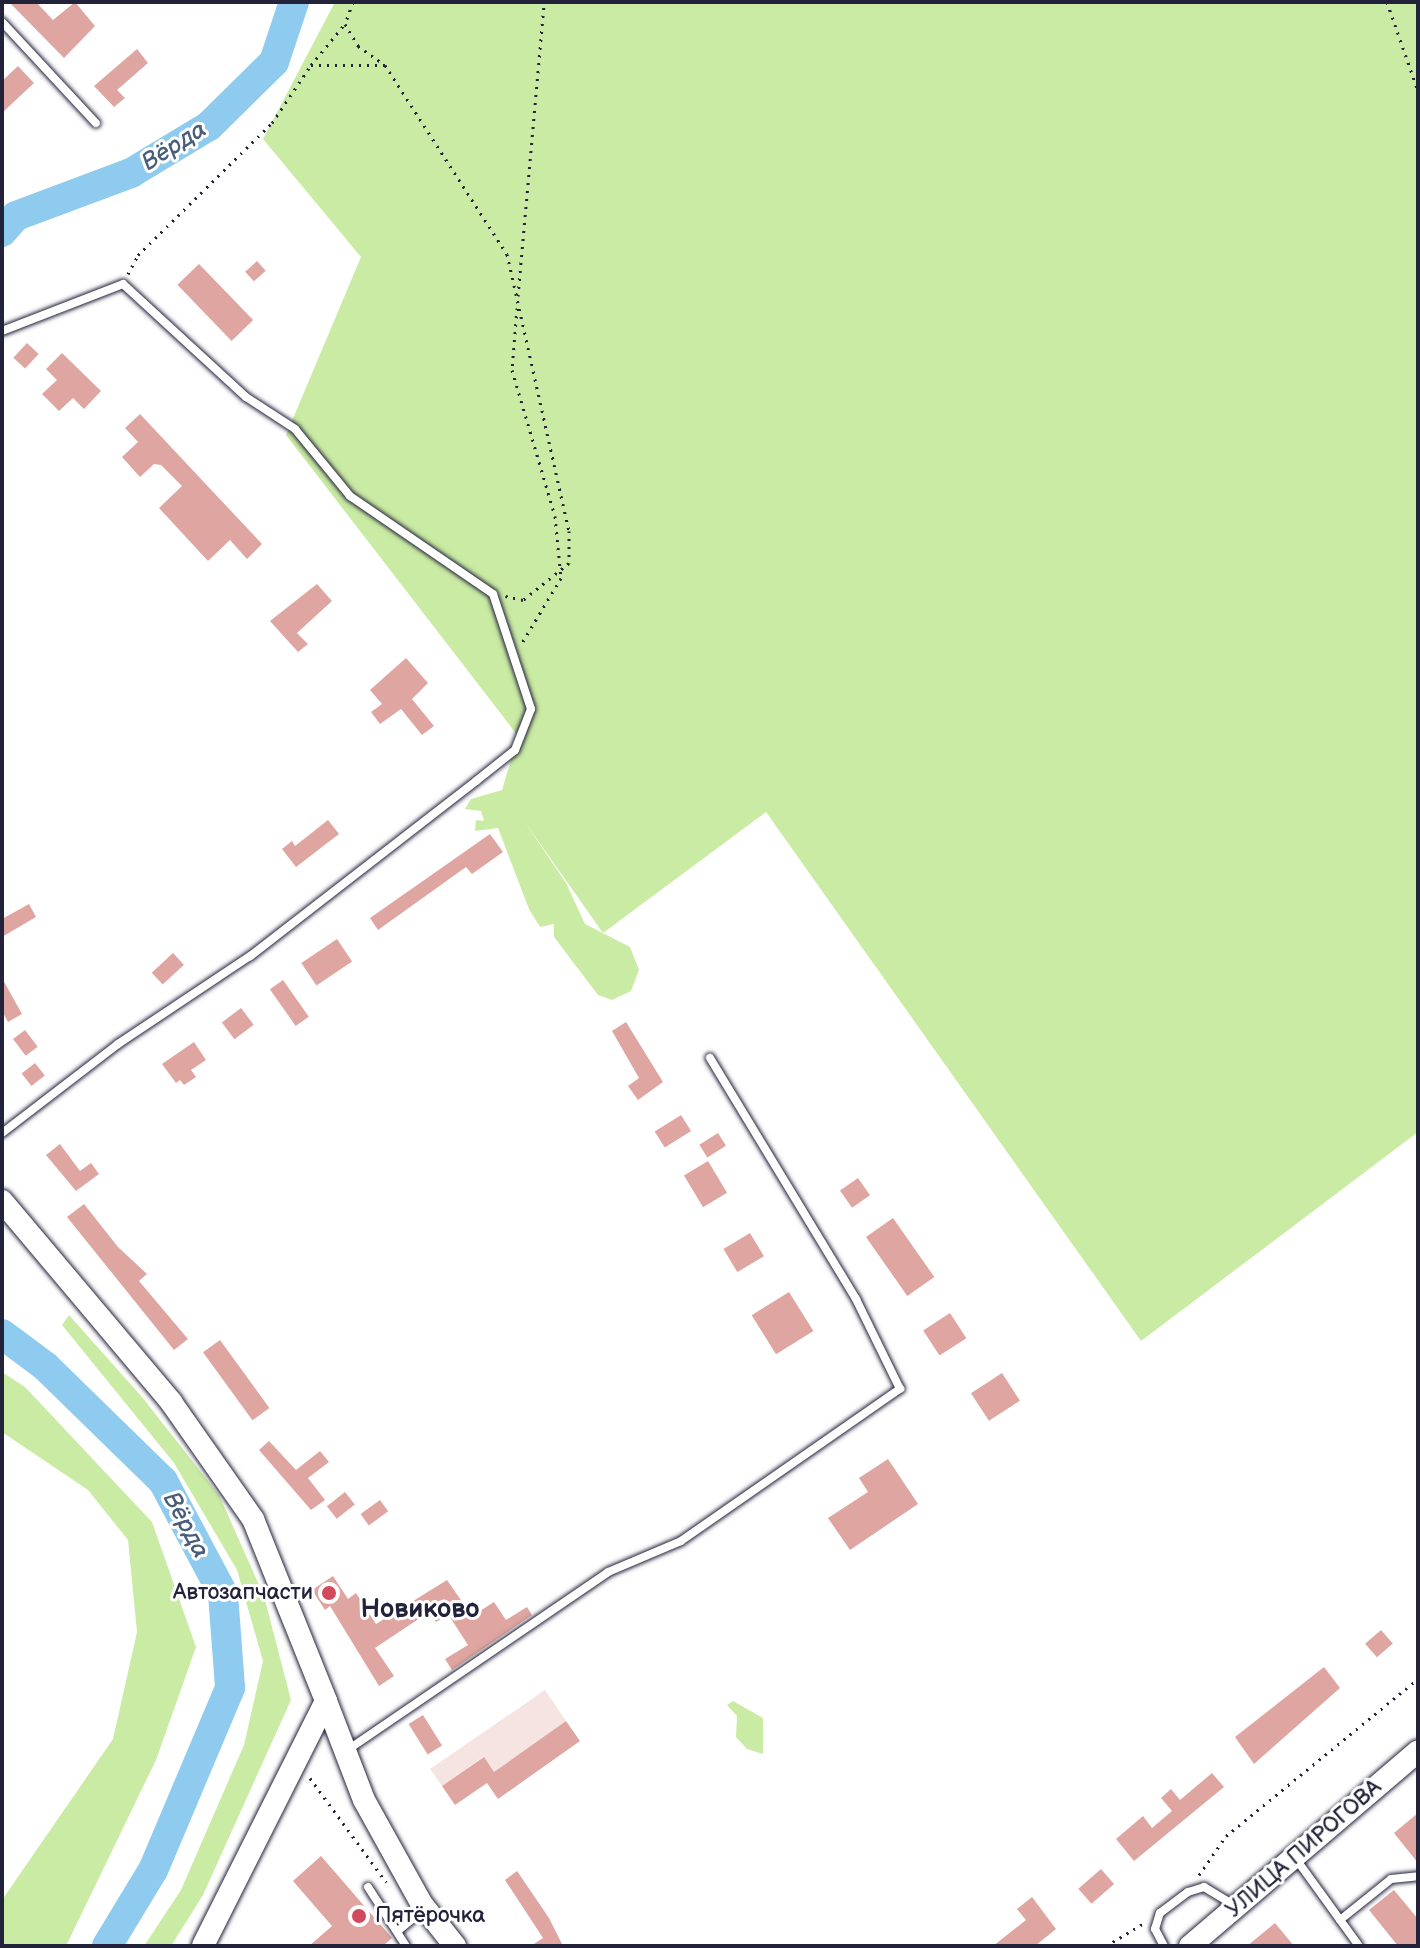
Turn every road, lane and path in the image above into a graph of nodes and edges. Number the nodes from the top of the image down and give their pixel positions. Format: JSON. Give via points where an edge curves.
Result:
{"nodes":[{"id":1,"x":353,"y":2,"type":"edge"},
{"id":2,"x":544,"y":2,"type":"edge"},
{"id":3,"x":1387,"y":2,"type":"edge"},
{"id":4,"x":2,"y":22,"type":"edge"},
{"id":5,"x":345,"y":24,"type":"junction"},
{"id":6,"x":311,"y":65,"type":"junction"},
{"id":7,"x":385,"y":65,"type":"junction"},
{"id":8,"x":1418,"y":91,"type":"edge"},
{"id":9,"x":96,"y":123,"type":"dead end"},
{"id":10,"x":123,"y":284,"type":"junction"},
{"id":11,"x":517,"y":301,"type":"junction"},
{"id":12,"x":2,"y":331,"type":"edge"},
{"id":13,"x":560,"y":571,"type":"junction"},
{"id":14,"x":493,"y":594,"type":"junction"},
{"id":15,"x":514,"y":656,"type":"junction"},
{"id":16,"x":710,"y":1058,"type":"dead end"},
{"id":17,"x":2,"y":1133,"type":"edge"},
{"id":18,"x":2,"y":1201,"type":"edge"},
{"id":19,"x":1418,"y":1679,"type":"edge"},
{"id":20,"x":326,"y":1701,"type":"junction"},
{"id":21,"x":1418,"y":1751,"type":"edge"},
{"id":22,"x":346,"y":1752,"type":"junction"},
{"id":23,"x":304,"y":1770,"type":"dead end"},
{"id":24,"x":1294,"y":1857,"type":"junction"},
{"id":25,"x":1418,"y":1876,"type":"edge"},
{"id":26,"x":368,"y":1887,"type":"dead end"},
{"id":27,"x":391,"y":1889,"type":"dead end"},
{"id":28,"x":1188,"y":1892,"type":"junction"},
{"id":29,"x":1236,"y":1906,"type":"junction"},
{"id":30,"x":425,"y":1908,"type":"junction"},
{"id":31,"x":1160,"y":1913,"type":"junction"},
{"id":32,"x":1340,"y":1920,"type":"junction"},
{"id":33,"x":399,"y":1930,"type":"junction"},
{"id":34,"x":1357,"y":1943,"type":"edge"},
{"id":35,"x":203,"y":1946,"type":"edge"},
{"id":36,"x":406,"y":1946,"type":"edge"},
{"id":37,"x":455,"y":1946,"type":"edge"},
{"id":38,"x":1106,"y":1946,"type":"edge"},
{"id":39,"x":1164,"y":1946,"type":"edge"},
{"id":40,"x":1190,"y":1946,"type":"edge"},
{"id":41,"x":1346,"y":1946,"type":"edge"}],
"edges":[{"from":1,"to":5,"type":"path"},
{"from":2,"to":11,"type":"path"},
{"from":3,"to":8,"type":"path"},
{"from":4,"to":9,"type":"lane"},
{"from":5,"to":6,"type":"path"},
{"from":5,"to":7,"type":"path","via":[[358,46]]},
{"from":6,"to":7,"type":"path"},
{"from":6,"to":10,"type":"path","via":[[272,123],[138,255]]},
{"from":7,"to":11,"type":"path","via":[[507,254]]},
{"from":10,"to":12,"type":"lane"},
{"from":10,"to":14,"type":"lane","via":[[246,397],[295,429],[350,496]]},
{"from":11,"to":13,"type":"path","via":[[512,370],[555,516]]},
{"from":11,"to":13,"type":"path","via":[[569,531],[569,563]]},
{"from":13,"to":14,"type":"path","via":[[523,600]]},
{"from":13,"to":15,"type":"path"},
{"from":14,"to":15,"type":"lane"},
{"from":15,"to":17,"type":"lane","via":[[531,709],[515,750],[250,956],[118,1044]]},
{"from":16,"to":22,"type":"lane","via":[[856,1299],[900,1389],[681,1541],[608,1572]]},
{"from":18,"to":20,"type":"street","via":[[171,1402],[253,1519]]},
{"from":19,"to":28,"type":"path","via":[[1226,1836]]},
{"from":20,"to":22,"type":"street"},
{"from":20,"to":35,"type":"street"},
{"from":21,"to":24,"type":"street","name":"УЛИЦА ПИРОГОВА"},
{"from":22,"to":30,"type":"street","via":[[364,1800]]},
{"from":23,"to":27,"type":"path"},
{"from":24,"to":29,"type":"street","name":"УЛИЦА ПИРОГОВА"},
{"from":24,"to":32,"type":"lane"},
{"from":25,"to":32,"type":"lane","via":[[1391,1879]]},
{"from":26,"to":33,"type":"lane"},
{"from":28,"to":29,"type":"lane","via":[[1204,1887]]},
{"from":28,"to":31,"type":"lane"},
{"from":29,"to":40,"type":"street","name":"УЛИЦА ПИРОГОВА"},
{"from":30,"to":33,"type":"lane"},
{"from":30,"to":37,"type":"street"},
{"from":31,"to":38,"type":"path"},
{"from":31,"to":39,"type":"lane","via":[[1155,1929]]},
{"from":32,"to":34,"type":"lane"},
{"from":33,"to":36,"type":"lane"},
{"from":34,"to":41,"type":"lane"}]}
